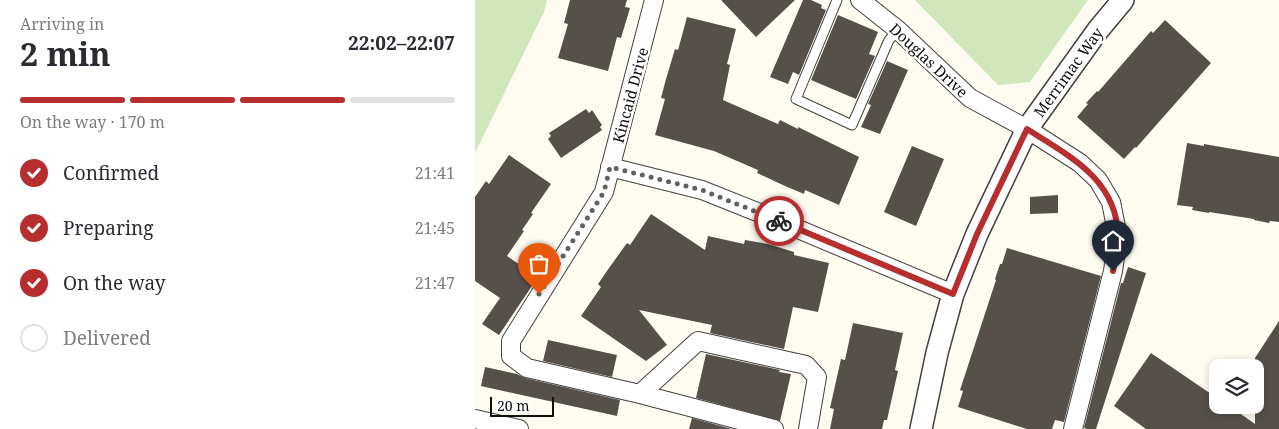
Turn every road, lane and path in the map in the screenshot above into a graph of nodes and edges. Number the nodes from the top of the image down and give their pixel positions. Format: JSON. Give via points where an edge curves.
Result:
{"nodes":[{"id":1,"x":654,"y":0,"type":"edge"},
{"id":2,"x":837,"y":0,"type":"edge"},
{"id":3,"x":859,"y":0,"type":"edge"},
{"id":4,"x":1123,"y":0,"type":"edge"},
{"id":5,"x":898,"y":30,"type":"junction"},
{"id":6,"x":1027,"y":129,"type":"junction"},
{"id":7,"x":610,"y":167,"type":"junction"},
{"id":8,"x":953,"y":294,"type":"junction"},
{"id":9,"x":640,"y":394,"type":"junction"},
{"id":10,"x":475,"y":420,"type":"edge"},
{"id":11,"x":514,"y":428,"type":"edge"},
{"id":12,"x":775,"y":429,"type":"edge"},
{"id":13,"x":808,"y":429,"type":"edge"},
{"id":14,"x":921,"y":429,"type":"edge"},
{"id":15,"x":1073,"y":429,"type":"edge"}],
"edges":[{"from":1,"to":7,"type":"street","name":"Kincaid Drive"},
{"from":2,"to":5,"type":"lane","via":[[796,99],[852,125],[889,40]]},
{"from":3,"to":5,"type":"street","name":"Douglas Drive"},
{"from":4,"to":6,"type":"street","name":"Merrimac Way"},
{"from":5,"to":6,"type":"street","name":"Douglas Drive","via":[[971,98]]},
{"from":6,"to":8,"type":"street","name":"Merrimac Way","via":[[977,234]]},
{"from":6,"to":15,"type":"street","name":"Douglas Drive","via":[[1080,163],[1098,180],[1111,202],[1116,220],[1118,237],[1113,271]]},
{"from":7,"to":8,"type":"street","via":[[702,190]]},
{"from":7,"to":9,"type":"street","name":"Kincaid Drive","via":[[604,192],[511,341],[511,356],[527,368]]},
{"from":8,"to":14,"type":"street","name":"Merrimac Way"},
{"from":9,"to":12,"type":"street","name":"Kincaid Drive"},
{"from":9,"to":13,"type":"street","via":[[698,341],[806,364],[817,377]]},
{"from":10,"to":11,"type":"street"}]}
